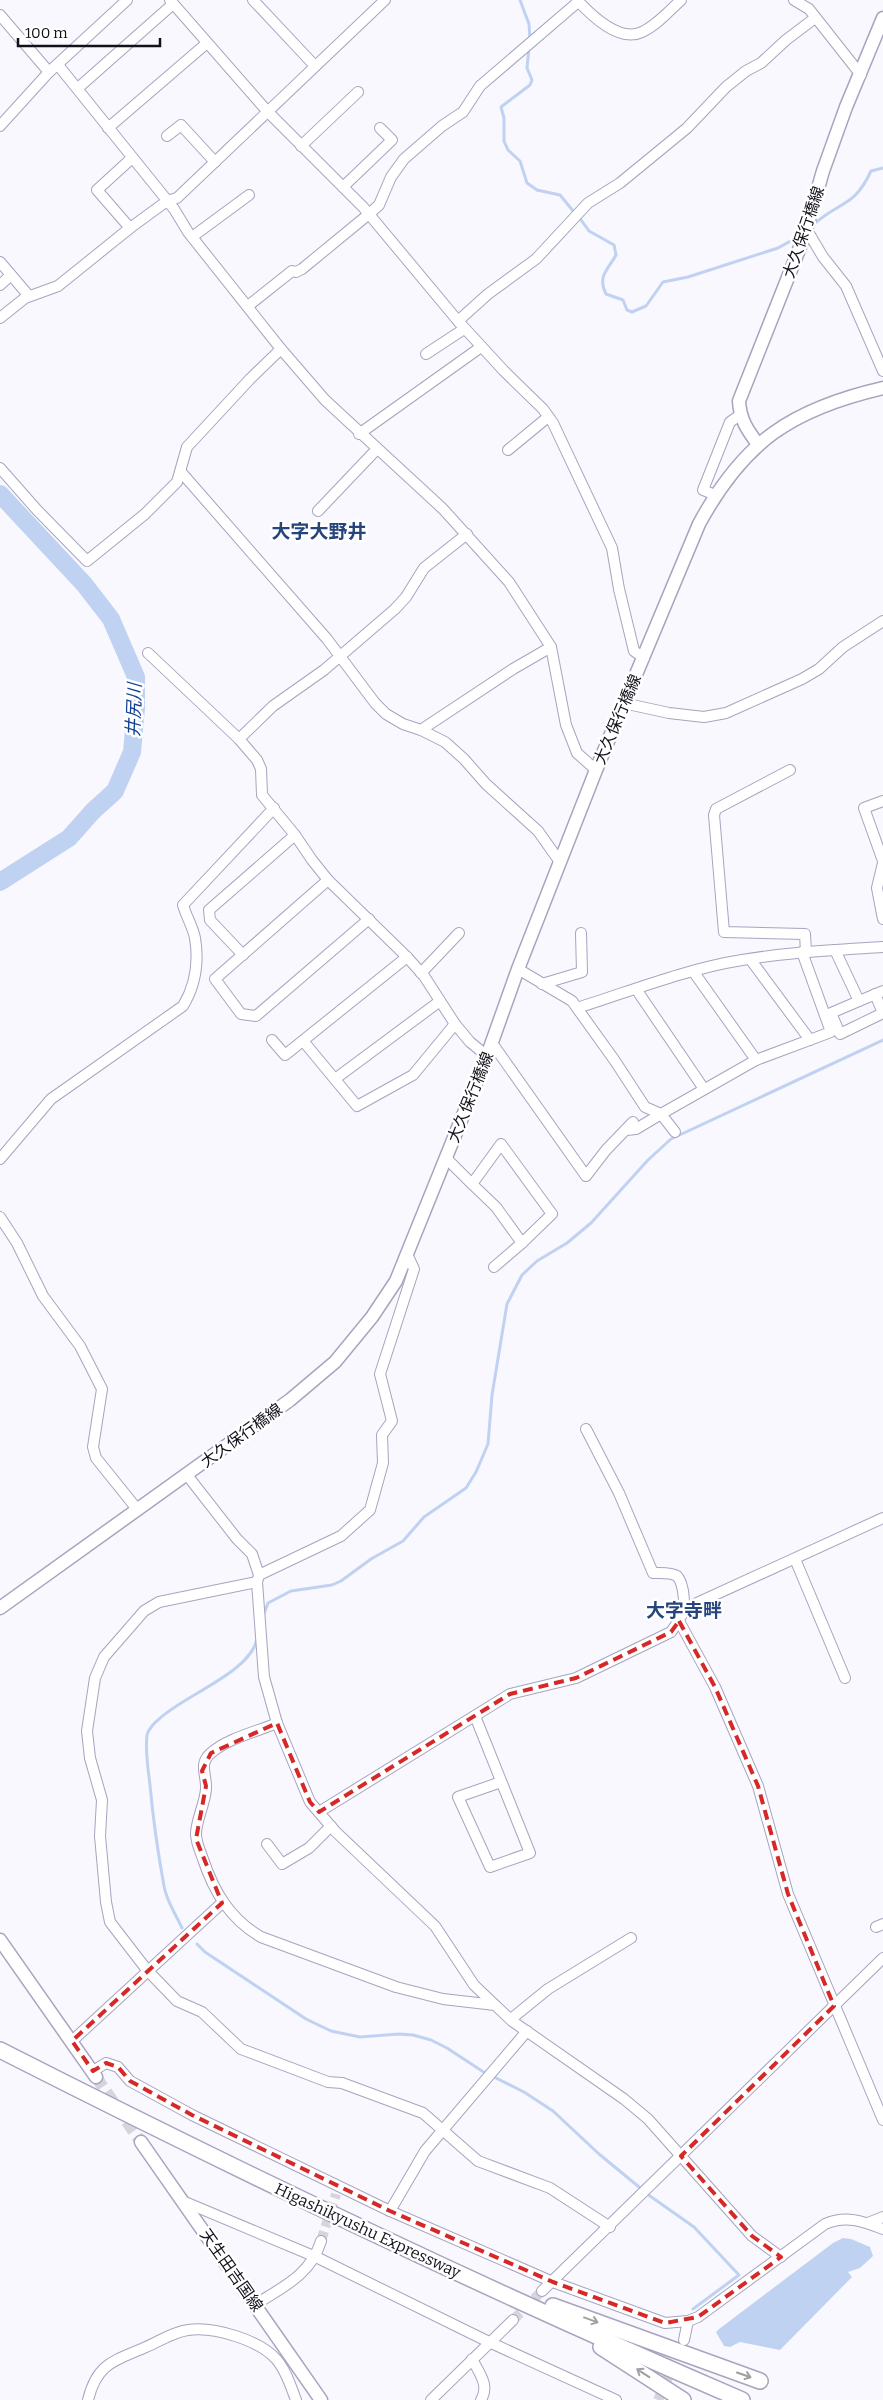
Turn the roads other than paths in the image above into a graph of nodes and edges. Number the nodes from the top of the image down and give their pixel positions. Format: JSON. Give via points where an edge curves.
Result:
{"nodes":[{"id":1,"x":127,"y":0,"type":"edge"},
{"id":2,"x":253,"y":0,"type":"edge"},
{"id":3,"x":385,"y":0,"type":"edge"},
{"id":4,"x":681,"y":0,"type":"edge"},
{"id":5,"x":794,"y":0,"type":"edge"},
{"id":6,"x":578,"y":1,"type":"edge"},
{"id":7,"x":172,"y":2,"type":"edge"},
{"id":8,"x":0,"y":15,"type":"edge"},
{"id":9,"x":815,"y":18,"type":"junction"},
{"id":10,"x":883,"y":18,"type":"edge"},
{"id":11,"x":207,"y":43,"type":"junction"},
{"id":12,"x":58,"y":65,"type":"junction"},
{"id":13,"x":315,"y":66,"type":"junction"},
{"id":14,"x":50,"y":72,"type":"junction"},
{"id":15,"x":861,"y":75,"type":"junction"},
{"id":16,"x":78,"y":88,"type":"junction"},
{"id":17,"x":358,"y":92,"type":"dead end"},
{"id":18,"x":267,"y":112,"type":"junction"},
{"id":19,"x":0,"y":126,"type":"edge"},
{"id":20,"x":108,"y":128,"type":"junction"},
{"id":21,"x":380,"y":128,"type":"dead end"},
{"id":22,"x":166,"y":136,"type":"dead end"},
{"id":23,"x":302,"y":146,"type":"junction"},
{"id":24,"x":132,"y":158,"type":"junction"},
{"id":25,"x":215,"y":162,"type":"junction"},
{"id":26,"x":343,"y":187,"type":"junction"},
{"id":27,"x":249,"y":196,"type":"dead end"},
{"id":28,"x":166,"y":201,"type":"junction"},
{"id":29,"x":369,"y":214,"type":"junction"},
{"id":30,"x":130,"y":228,"type":"junction"},
{"id":31,"x":192,"y":237,"type":"junction"},
{"id":32,"x":804,"y":237,"type":"junction"},
{"id":33,"x":0,"y":262,"type":"edge"},
{"id":34,"x":11,"y":275,"type":"junction"},
{"id":35,"x":0,"y":285,"type":"edge"},
{"id":36,"x":29,"y":296,"type":"junction"},
{"id":37,"x":248,"y":306,"type":"junction"},
{"id":38,"x":0,"y":318,"type":"edge"},
{"id":39,"x":461,"y":325,"type":"junction"},
{"id":40,"x":481,"y":347,"type":"junction"},
{"id":41,"x":281,"y":349,"type":"junction"},
{"id":42,"x":426,"y":354,"type":"dead end"},
{"id":43,"x":883,"y":371,"type":"edge"},
{"id":44,"x":883,"y":388,"type":"edge"},
{"id":45,"x":740,"y":415,"type":"junction"},
{"id":46,"x":548,"y":416,"type":"junction"},
{"id":47,"x":359,"y":434,"type":"junction"},
{"id":48,"x":758,"y":444,"type":"junction"},
{"id":49,"x":376,"y":450,"type":"junction"},
{"id":50,"x":508,"y":450,"type":"dead end"},
{"id":51,"x":0,"y":468,"type":"edge"},
{"id":52,"x":181,"y":472,"type":"junction"},
{"id":53,"x":715,"y":495,"type":"junction"},
{"id":54,"x":318,"y":512,"type":"dead end"},
{"id":55,"x":467,"y":534,"type":"junction"},
{"id":56,"x":883,"y":621,"type":"edge"},
{"id":57,"x":551,"y":647,"type":"junction"},
{"id":58,"x":148,"y":653,"type":"dead end"},
{"id":59,"x":341,"y":656,"type":"junction"},
{"id":60,"x":644,"y":658,"type":"junction"},
{"id":61,"x":623,"y":703,"type":"junction"},
{"id":62,"x":421,"y":730,"type":"junction"},
{"id":63,"x":239,"y":739,"type":"junction"},
{"id":64,"x":596,"y":770,"type":"junction"},
{"id":65,"x":790,"y":770,"type":"dead end"},
{"id":66,"x":883,"y":801,"type":"edge"},
{"id":67,"x":274,"y":808,"type":"junction"},
{"id":68,"x":295,"y":835,"type":"junction"},
{"id":69,"x":560,"y":862,"type":"junction"},
{"id":70,"x":883,"y":862,"type":"edge"},
{"id":71,"x":328,"y":880,"type":"junction"},
{"id":72,"x":369,"y":919,"type":"junction"},
{"id":73,"x":883,"y":919,"type":"edge"},
{"id":74,"x":581,"y":932,"type":"dead end"},
{"id":75,"x":459,"y":933,"type":"dead end"},
{"id":76,"x":883,"y":947,"type":"edge"},
{"id":77,"x":836,"y":950,"type":"junction"},
{"id":78,"x":804,"y":952,"type":"junction"},
{"id":79,"x":243,"y":955,"type":"junction"},
{"id":80,"x":407,"y":956,"type":"junction"},
{"id":81,"x":750,"y":959,"type":"junction"},
{"id":82,"x":518,"y":969,"type":"junction"},
{"id":83,"x":693,"y":971,"type":"junction"},
{"id":84,"x":421,"y":972,"type":"junction"},
{"id":85,"x":542,"y":984,"type":"junction"},
{"id":86,"x":636,"y":989,"type":"junction"},
{"id":87,"x":879,"y":993,"type":"edge"},
{"id":88,"x":440,"y":1001,"type":"junction"},
{"id":89,"x":859,"y":1001,"type":"junction"},
{"id":90,"x":577,"y":1008,"type":"junction"},
{"id":91,"x":883,"y":1013,"type":"edge"},
{"id":92,"x":455,"y":1024,"type":"junction"},
{"id":93,"x":272,"y":1040,"type":"dead end"},
{"id":94,"x":810,"y":1040,"type":"junction"},
{"id":95,"x":304,"y":1042,"type":"junction"},
{"id":96,"x":492,"y":1043,"type":"junction"},
{"id":97,"x":487,"y":1056,"type":"junction"},
{"id":98,"x":756,"y":1060,"type":"junction"},
{"id":99,"x":335,"y":1079,"type":"junction"},
{"id":100,"x":704,"y":1089,"type":"junction"},
{"id":101,"x":661,"y":1114,"type":"junction"},
{"id":102,"x":675,"y":1132,"type":"dead end"},
{"id":103,"x":446,"y":1158,"type":"junction"},
{"id":104,"x":0,"y":1159,"type":"edge"},
{"id":105,"x":472,"y":1184,"type":"junction"},
{"id":106,"x":0,"y":1217,"type":"edge"},
{"id":107,"x":522,"y":1243,"type":"junction"},
{"id":108,"x":407,"y":1254,"type":"junction"},
{"id":109,"x":494,"y":1267,"type":"dead end"},
{"id":110,"x":586,"y":1429,"type":"dead end"},
{"id":111,"x":186,"y":1474,"type":"junction"},
{"id":112,"x":137,"y":1509,"type":"junction"},
{"id":113,"x":883,"y":1518,"type":"edge"},
{"id":114,"x":795,"y":1559,"type":"junction"},
{"id":115,"x":258,"y":1578,"type":"junction"},
{"id":116,"x":0,"y":1608,"type":"edge"},
{"id":117,"x":686,"y":1608,"type":"junction"},
{"id":118,"x":679,"y":1621,"type":"junction"},
{"id":119,"x":845,"y":1678,"type":"dead end"},
{"id":120,"x":475,"y":1716,"type":"junction"},
{"id":121,"x":278,"y":1723,"type":"junction"},
{"id":122,"x":501,"y":1782,"type":"junction"},
{"id":123,"x":319,"y":1812,"type":"junction"},
{"id":124,"x":331,"y":1826,"type":"junction"},
{"id":125,"x":267,"y":1844,"type":"dead end"},
{"id":126,"x":222,"y":1903,"type":"junction"},
{"id":127,"x":631,"y":1938,"type":"dead end"},
{"id":128,"x":0,"y":1940,"type":"edge"},
{"id":129,"x":883,"y":1958,"type":"edge"},
{"id":130,"x":147,"y":1970,"type":"junction"},
{"id":131,"x":494,"y":2005,"type":"junction"},
{"id":132,"x":834,"y":2006,"type":"junction"},
{"id":133,"x":510,"y":2019,"type":"junction"},
{"id":134,"x":527,"y":2031,"type":"junction"},
{"id":135,"x":72,"y":2041,"type":"junction"},
{"id":136,"x":0,"y":2050,"type":"edge"},
{"id":137,"x":94,"y":2074,"type":"joint"},
{"id":138,"x":883,"y":2120,"type":"edge"},
{"id":139,"x":443,"y":2130,"type":"junction"},
{"id":140,"x":141,"y":2142,"type":"tunnel mouth"},
{"id":141,"x":681,"y":2156,"type":"junction"},
{"id":142,"x":185,"y":2202,"type":"junction"},
{"id":143,"x":390,"y":2211,"type":"junction"},
{"id":144,"x":883,"y":2217,"type":"edge"},
{"id":145,"x":868,"y":2223,"type":"junction"},
{"id":146,"x":610,"y":2227,"type":"junction"},
{"id":147,"x":883,"y":2229,"type":"edge"},
{"id":148,"x":383,"y":2237,"type":"junction"},
{"id":149,"x":321,"y":2240,"type":"tunnel mouth"},
{"id":150,"x":316,"y":2257,"type":"junction"},
{"id":151,"x":781,"y":2257,"type":"junction"},
{"id":152,"x":446,"y":2267,"type":"junction"},
{"id":153,"x":553,"y":2282,"type":"junction"},
{"id":154,"x":542,"y":2291,"type":"tunnel mouth"},
{"id":155,"x":256,"y":2304,"type":"junction"},
{"id":156,"x":513,"y":2320,"type":"tunnel mouth"},
{"id":157,"x":688,"y":2321,"type":"junction"},
{"id":158,"x":684,"y":2340,"type":"tunnel mouth"},
{"id":159,"x":489,"y":2342,"type":"junction"},
{"id":160,"x":472,"y":2359,"type":"junction"},
{"id":161,"x":296,"y":2363,"type":"junction"},
{"id":162,"x":283,"y":2370,"type":"junction"},
{"id":163,"x":760,"y":2381,"type":"dead end"},
{"id":164,"x":88,"y":2400,"type":"edge"},
{"id":165,"x":296,"y":2400,"type":"edge"},
{"id":166,"x":321,"y":2400,"type":"edge"},
{"id":167,"x":430,"y":2400,"type":"edge"},
{"id":168,"x":481,"y":2400,"type":"edge"},
{"id":169,"x":616,"y":2400,"type":"edge"},
{"id":170,"x":683,"y":2400,"type":"edge"},
{"id":171,"x":742,"y":2400,"type":"edge"}],
"edges":[{"from":1,"to":12,"type":"street"},
{"from":2,"to":13,"type":"street"},
{"from":3,"to":13,"type":"street"},
{"from":4,"to":6,"type":"street","via":[[650,28],[632,35],[615,31]]},
{"from":5,"to":9,"type":"street","via":[[803,4]]},
{"from":6,"to":29,"type":"street","via":[[480,86],[463,112],[404,160],[391,177],[379,204]]},
{"from":7,"to":11,"type":"street"},
{"from":7,"to":16,"type":"street"},
{"from":8,"to":14,"type":"street"},
{"from":9,"to":15,"type":"street"},
{"from":9,"to":39,"type":"street","via":[[726,87],[687,128],[620,183],[588,202],[536,259],[488,294]]},
{"from":10,"to":15,"type":"main road","name":"大久保行橋線"},
{"from":11,"to":18,"type":"street"},
{"from":11,"to":20,"type":"street"},
{"from":12,"to":14,"type":"street"},
{"from":12,"to":16,"type":"street"},
{"from":13,"to":18,"type":"street"},
{"from":14,"to":19,"type":"street"},
{"from":15,"to":32,"type":"main road","name":"大久保行橋線","via":[[823,171]]},
{"from":16,"to":20,"type":"street"},
{"from":17,"to":23,"type":"street"},
{"from":18,"to":23,"type":"street"},
{"from":18,"to":25,"type":"street"},
{"from":20,"to":24,"type":"street"},
{"from":21,"to":26,"type":"street","via":[[392,140]]},
{"from":22,"to":25,"type":"street","via":[[181,125]]},
{"from":23,"to":26,"type":"street"},
{"from":24,"to":28,"type":"street"},
{"from":24,"to":30,"type":"street","via":[[97,190]]},
{"from":25,"to":28,"type":"street","via":[[177,198]]},
{"from":26,"to":29,"type":"street"},
{"from":27,"to":31,"type":"street"},
{"from":28,"to":30,"type":"street"},
{"from":28,"to":31,"type":"street"},
{"from":29,"to":37,"type":"street","via":[[302,269],[292,271]]},
{"from":29,"to":39,"type":"street"},
{"from":30,"to":36,"type":"street","via":[[58,286]]},
{"from":31,"to":37,"type":"street"},
{"from":32,"to":43,"type":"street","via":[[810,235],[846,286]]},
{"from":32,"to":45,"type":"main road","name":"大久保行橋線","via":[[739,401]]},
{"from":33,"to":34,"type":"street"},
{"from":34,"to":35,"type":"street"},
{"from":34,"to":36,"type":"street"},
{"from":36,"to":38,"type":"street"},
{"from":37,"to":41,"type":"street"},
{"from":39,"to":40,"type":"street"},
{"from":39,"to":42,"type":"street"},
{"from":40,"to":46,"type":"street"},
{"from":40,"to":47,"type":"street"},
{"from":41,"to":47,"type":"street"},
{"from":41,"to":52,"type":"street","via":[[187,447]]},
{"from":44,"to":48,"type":"main road","name":"大久保行橋線","via":[[844,397],[806,412]]},
{"from":45,"to":48,"type":"main road"},
{"from":45,"to":53,"type":"street","via":[[730,422],[703,490]]},
{"from":46,"to":50,"type":"street"},
{"from":46,"to":60,"type":"street","via":[[612,548],[634,651]]},
{"from":47,"to":49,"type":"street"},
{"from":48,"to":53,"type":"main road","name":"大久保行橋線"},
{"from":49,"to":54,"type":"street"},
{"from":49,"to":55,"type":"street"},
{"from":51,"to":52,"type":"street","via":[[88,561],[145,514],[177,482]]},
{"from":52,"to":59,"type":"street"},
{"from":53,"to":60,"type":"main road","name":"大久保行橋線","via":[[699,524]]},
{"from":55,"to":57,"type":"street","via":[[509,582]]},
{"from":55,"to":59,"type":"street","via":[[424,568],[406,597]]},
{"from":56,"to":61,"type":"street","via":[[802,679],[726,713],[704,717]]},
{"from":57,"to":62,"type":"street"},
{"from":57,"to":64,"type":"street","via":[[566,725],[577,753]]},
{"from":58,"to":63,"type":"street"},
{"from":59,"to":62,"type":"street","via":[[386,714]]},
{"from":59,"to":63,"type":"street","via":[[273,706]]},
{"from":60,"to":61,"type":"main road","name":"大久保行橋線"},
{"from":61,"to":64,"type":"main road","name":"大久保行橋線"},
{"from":62,"to":69,"type":"street","via":[[445,742],[464,759],[486,784],[538,831]]},
{"from":63,"to":67,"type":"street","via":[[257,760],[261,768],[262,795]]},
{"from":64,"to":69,"type":"main road","name":"大久保行橋線"},
{"from":65,"to":78,"type":"street","via":[[716,809],[714,815],[724,932],[805,934]]},
{"from":66,"to":70,"type":"street","via":[[864,808]]},
{"from":67,"to":68,"type":"street"},
{"from":67,"to":104,"type":"street","via":[[183,905],[195,938],[196,970],[190,994],[183,1006],[51,1099]]},
{"from":68,"to":71,"type":"street"},
{"from":68,"to":79,"type":"street","via":[[209,910],[210,920]]},
{"from":69,"to":82,"type":"main road","name":"大久保行橋線"},
{"from":70,"to":73,"type":"street","via":[[877,888]]},
{"from":71,"to":72,"type":"street"},
{"from":71,"to":79,"type":"street"},
{"from":72,"to":79,"type":"street","via":[[256,1016],[241,1014],[215,979]]},
{"from":72,"to":80,"type":"street"},
{"from":74,"to":85,"type":"street","via":[[582,972]]},
{"from":75,"to":84,"type":"street"},
{"from":76,"to":77,"type":"street"},
{"from":77,"to":78,"type":"street"},
{"from":77,"to":89,"type":"street"},
{"from":78,"to":81,"type":"street"},
{"from":78,"to":94,"type":"street","via":[[831,1032]]},
{"from":80,"to":84,"type":"street"},
{"from":80,"to":95,"type":"street"},
{"from":81,"to":83,"type":"street"},
{"from":81,"to":94,"type":"street"},
{"from":82,"to":85,"type":"street"},
{"from":82,"to":96,"type":"main road","name":"大久保行橋線"},
{"from":83,"to":86,"type":"street"},
{"from":83,"to":98,"type":"street"},
{"from":84,"to":88,"type":"street"},
{"from":85,"to":90,"type":"street","via":[[572,1001]]},
{"from":86,"to":90,"type":"street"},
{"from":86,"to":100,"type":"street"},
{"from":87,"to":89,"type":"street"},
{"from":87,"to":91,"type":"street"},
{"from":88,"to":92,"type":"street"},
{"from":88,"to":99,"type":"street"},
{"from":89,"to":91,"type":"street","via":[[831,1012],[840,1034]]},
{"from":90,"to":101,"type":"street","via":[[645,1106]]},
{"from":92,"to":97,"type":"street"},
{"from":92,"to":99,"type":"street","via":[[413,1075],[357,1106]]},
{"from":93,"to":95,"type":"street","via":[[285,1055]]},
{"from":94,"to":98,"type":"street"},
{"from":95,"to":99,"type":"street"},
{"from":96,"to":97,"type":"main road","name":"大久保行橋線"},
{"from":96,"to":101,"type":"street","via":[[586,1176],[629,1126],[636,1128]]},
{"from":97,"to":103,"type":"main road","name":"大久保行橋線"},
{"from":98,"to":100,"type":"street"},
{"from":100,"to":101,"type":"street"},
{"from":101,"to":102,"type":"street"},
{"from":103,"to":105,"type":"street"},
{"from":103,"to":108,"type":"main road","name":"大久保行橋線"},
{"from":105,"to":107,"type":"street","via":[[496,1207]]},
{"from":105,"to":107,"type":"street","via":[[501,1144],[552,1214]]},
{"from":106,"to":112,"type":"street","via":[[17,1243],[43,1296],[80,1346],[102,1389],[93,1447],[96,1458]]},
{"from":107,"to":109,"type":"street"},
{"from":108,"to":111,"type":"main road","name":"大久保行橋線","via":[[396,1280],[372,1317],[335,1362],[290,1400]]},
{"from":108,"to":115,"type":"street","via":[[414,1269],[380,1374],[392,1421],[382,1435],[383,1463],[370,1510],[341,1536]]},
{"from":110,"to":117,"type":"street","via":[[619,1493],[653,1573],[676,1576],[681,1581]]},
{"from":111,"to":112,"type":"main road","name":"大久保行橋線"},
{"from":111,"to":115,"type":"street","via":[[252,1554]]},
{"from":112,"to":116,"type":"main road","name":"大久保行橋線"},
{"from":113,"to":114,"type":"street"},
{"from":114,"to":117,"type":"street"},
{"from":114,"to":119,"type":"street"},
{"from":115,"to":121,"type":"street","via":[[264,1677]]},
{"from":115,"to":130,"type":"street","via":[[159,1602],[144,1611],[104,1657],[95,1678],[87,1731],[90,1758],[102,1800],[100,1836],[106,1902],[110,1922]]},
{"from":117,"to":118,"type":"street"},
{"from":118,"to":120,"type":"street","via":[[671,1632],[576,1678],[510,1694]]},
{"from":118,"to":132,"type":"street","via":[[715,1687],[758,1786],[788,1894]]},
{"from":120,"to":122,"type":"street"},
{"from":120,"to":123,"type":"street"},
{"from":121,"to":123,"type":"street","via":[[310,1802]]},
{"from":121,"to":126,"type":"street","via":[[227,1743],[205,1760],[202,1772],[206,1786],[196,1839],[211,1883]]},
{"from":122,"to":122,"type":"street","via":[[530,1853],[490,1867],[458,1798]]},
{"from":123,"to":124,"type":"street"},
{"from":124,"to":125,"type":"street","via":[[309,1848],[282,1864]]},
{"from":124,"to":131,"type":"street","via":[[435,1926],[474,1985]]},
{"from":126,"to":130,"type":"street"},
{"from":126,"to":131,"type":"street","via":[[248,1929],[279,1944],[396,1987],[444,1999]]},
{"from":127,"to":133,"type":"street","via":[[548,1989]]},
{"from":128,"to":135,"type":"main road"},
{"from":129,"to":132,"type":"street"},
{"from":130,"to":135,"type":"street"},
{"from":130,"to":139,"type":"street","via":[[177,2001],[202,2012],[241,2049],[423,2113]]},
{"from":131,"to":133,"type":"street"},
{"from":132,"to":138,"type":"street"},
{"from":132,"to":141,"type":"street"},
{"from":133,"to":134,"type":"street"},
{"from":134,"to":139,"type":"street"},
{"from":134,"to":141,"type":"street","via":[[624,2099],[648,2119]]},
{"from":135,"to":137,"type":"main road"},
{"from":136,"to":148,"type":"highway","name":"Higashikyushu Expressway"},
{"from":137,"to":143,"type":"street","via":[[106,2063],[118,2067],[130,2081],[192,2115],[337,2190]]},
{"from":139,"to":143,"type":"street","via":[[425,2151]]},
{"from":139,"to":146,"type":"street","via":[[478,2162],[550,2188]]},
{"from":140,"to":142,"type":"main road","name":"天生田吉国線"},
{"from":141,"to":146,"type":"street"},
{"from":141,"to":151,"type":"street","via":[[752,2236]]},
{"from":142,"to":150,"type":"street"},
{"from":142,"to":155,"type":"main road","name":"天生田吉国線"},
{"from":143,"to":153,"type":"street"},
{"from":144,"to":145,"type":"street"},
{"from":145,"to":147,"type":"street"},
{"from":145,"to":151,"type":"street","via":[[852,2218],[837,2219],[825,2224]]},
{"from":146,"to":153,"type":"street"},
{"from":148,"to":152,"type":"highway","name":"Higashikyushu Expressway"},
{"from":170,"to":148,"type":"highway","one_way":true,"via":[[607,2350],[558,2324],[440,2272]]},
{"from":149,"to":150,"type":"street"},
{"from":150,"to":155,"type":"street","via":[[296,2279]]},
{"from":150,"to":159,"type":"street"},
{"from":151,"to":157,"type":"street"},
{"from":152,"to":163,"type":"highway","one_way":true},
{"from":152,"to":171,"type":"highway","name":"Higashikyushu Expressway"},
{"from":153,"to":154,"type":"street"},
{"from":153,"to":157,"type":"street","via":[[665,2323]]},
{"from":155,"to":161,"type":"main road","name":"天生田吉国線"},
{"from":156,"to":159,"type":"street"},
{"from":157,"to":158,"type":"street"},
{"from":159,"to":160,"type":"street"},
{"from":159,"to":169,"type":"street"},
{"from":160,"to":167,"type":"street"},
{"from":160,"to":168,"type":"street","via":[[485,2384]]},
{"from":161,"to":162,"type":"street"},
{"from":161,"to":166,"type":"main road","name":"天生田吉国線"},
{"from":162,"to":164,"type":"street","via":[[268,2352],[238,2337],[210,2330],[188,2330],[103,2368],[95,2376]]},
{"from":162,"to":165,"type":"street"}]}
